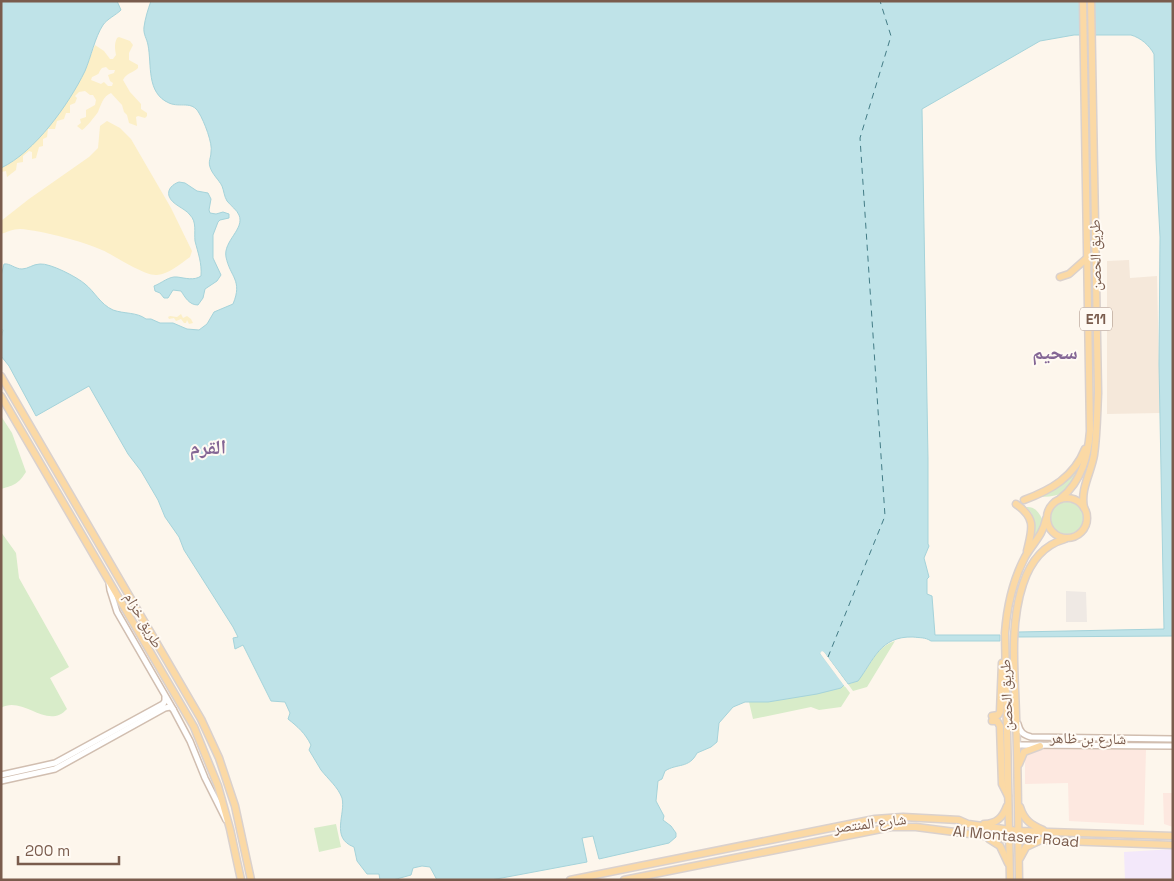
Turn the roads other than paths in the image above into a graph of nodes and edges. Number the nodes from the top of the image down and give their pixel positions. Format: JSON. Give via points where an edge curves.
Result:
{"nodes":[{"id":1,"x":1083,"y":1,"type":"edge"},
{"id":2,"x":1091,"y":1,"type":"edge"},
{"id":3,"x":1088,"y":258,"type":"junction"},
{"id":4,"x":1060,"y":277,"type":"dead end"},
{"id":5,"x":1,"y":376,"type":"edge"},
{"id":6,"x":1,"y":396,"type":"edge"},
{"id":7,"x":1090,"y":431,"type":"junction"},
{"id":8,"x":1061,"y":498,"type":"junction"},
{"id":9,"x":1024,"y":500,"type":"dead end"},
{"id":10,"x":1016,"y":504,"type":"dead end"},
{"id":11,"x":1084,"y":508,"type":"junction"},
{"id":12,"x":1046,"y":519,"type":"junction"},
{"id":13,"x":1065,"y":539,"type":"junction"},
{"id":14,"x":1026,"y":555,"type":"junction"},
{"id":15,"x":109,"y":580,"type":"junction"},
{"id":16,"x":1005,"y":652,"type":"junction"},
{"id":17,"x":1005,"y":689,"type":"junction"},
{"id":18,"x":165,"y":696,"type":"junction"},
{"id":19,"x":173,"y":709,"type":"junction"},
{"id":20,"x":1016,"y":717,"type":"junction"},
{"id":21,"x":1120,"y":738,"type":"junction"},
{"id":22,"x":1173,"y":739,"type":"edge"},
{"id":23,"x":1017,"y":745,"type":"junction"},
{"id":24,"x":1040,"y":746,"type":"junction"},
{"id":25,"x":1106,"y":746,"type":"junction"},
{"id":26,"x":1173,"y":746,"type":"edge"},
{"id":27,"x":1,"y":775,"type":"edge"},
{"id":28,"x":1017,"y":775,"type":"junction"},
{"id":29,"x":1,"y":781,"type":"edge"},
{"id":30,"x":218,"y":786,"type":"junction"},
{"id":31,"x":1018,"y":797,"type":"junction"},
{"id":32,"x":1009,"y":800,"type":"junction"},
{"id":33,"x":236,"y":808,"type":"junction"},
{"id":34,"x":889,"y":817,"type":"junction"},
{"id":35,"x":968,"y":824,"type":"junction"},
{"id":36,"x":230,"y":829,"type":"junction"},
{"id":37,"x":873,"y":829,"type":"junction"},
{"id":38,"x":1009,"y":830,"type":"junction"},
{"id":39,"x":1018,"y":831,"type":"junction"},
{"id":40,"x":1049,"y":832,"type":"junction"},
{"id":41,"x":968,"y":834,"type":"junction"},
{"id":42,"x":1173,"y":836,"type":"edge"},
{"id":43,"x":1009,"y":839,"type":"junction"},
{"id":44,"x":1018,"y":839,"type":"junction"},
{"id":45,"x":1043,"y":840,"type":"junction"},
{"id":46,"x":1173,"y":845,"type":"edge"},
{"id":47,"x":1018,"y":862,"type":"junction"},
{"id":48,"x":1010,"y":868,"type":"junction"},
{"id":49,"x":241,"y":880,"type":"edge"},
{"id":50,"x":251,"y":880,"type":"edge"},
{"id":51,"x":570,"y":880,"type":"edge"},
{"id":52,"x":624,"y":880,"type":"edge"},
{"id":53,"x":1010,"y":880,"type":"edge"},
{"id":54,"x":1019,"y":880,"type":"edge"}],
"edges":[{"from":1,"to":3,"type":"main road","name":"طريق الحصن","number":"E11"},
{"from":2,"to":11,"type":"main road","name":"طريق الحصن","number":"E11","via":[[1098,393],[1095,444],[1082,495]]},
{"from":3,"to":4,"type":"main road","via":[[1069,274]]},
{"from":3,"to":7,"type":"main road","name":"طريق الحصن","number":"E11"},
{"from":5,"to":33,"type":"main road","name":"طريق خزام","via":[[191,700],[219,758]]},
{"from":6,"to":15,"type":"main road","name":"طريق خزام"},
{"from":7,"to":8,"type":"main road","name":"طريق الحصن","number":"E11","via":[[1080,474],[1069,492]]},
{"from":7,"to":9,"type":"main road","via":[[1082,454],[1068,475],[1049,490]]},
{"from":8,"to":11,"type":"main road","via":[[1074,499]]},
{"from":8,"to":12,"type":"main road","via":[[1050,506]]},
{"from":10,"to":14,"type":"main road","via":[[1028,513],[1030,519]]},
{"from":11,"to":13,"type":"main road","via":[[1088,518],[1083,531],[1078,536]]},
{"from":12,"to":13,"type":"main road","via":[[1053,534]]},
{"from":12,"to":14,"type":"main road","name":"طريق الحصن","via":[[1043,532]]},
{"from":13,"to":20,"type":"main road","name":"طريق الحصن","via":[[1042,551],[1024,583],[1015,633]]},
{"from":14,"to":16,"type":"main road","name":"طريق الحصن","via":[[1009,602],[1004,633]]},
{"from":15,"to":18,"type":"street","via":[[117,612]]},
{"from":15,"to":30,"type":"main road","name":"طريق خزام","via":[[184,708]]},
{"from":16,"to":17,"type":"main road","name":"طريق الحصن"},
{"from":16,"to":32,"type":"main road","via":[[1000,675],[999,713],[992,718],[1000,726],[1002,784]]},
{"from":17,"to":23,"type":"main road","via":[[1009,702],[1010,742]]},
{"from":17,"to":32,"type":"main road","name":"طريق الحصن"},
{"from":18,"to":19,"type":"street"},
{"from":18,"to":27,"type":"street","via":[[163,704],[69,756],[49,765]]},
{"from":19,"to":29,"type":"street","via":[[165,708],[55,769]]},
{"from":19,"to":36,"type":"street"},
{"from":20,"to":21,"type":"street","name":"شارع بن ظاهر","via":[[1020,731],[1026,736]]},
{"from":20,"to":23,"type":"main road","name":"طريق الحصن"},
{"from":21,"to":22,"type":"street","name":"شارع بن ظاهر"},
{"from":21,"to":25,"type":"street","via":[[1102,741]]},
{"from":23,"to":24,"type":"street","name":"شارع بن ظاهر"},
{"from":23,"to":28,"type":"main road","name":"طريق الحصن"},
{"from":24,"to":25,"type":"street","name":"شارع بن ظاهر"},
{"from":24,"to":28,"type":"main road","via":[[1024,752]]},
{"from":25,"to":26,"type":"street","name":"شارع بن ظاهر"},
{"from":28,"to":31,"type":"main road","name":"طريق الحصن"},
{"from":30,"to":33,"type":"main road","via":[[228,808]]},
{"from":30,"to":36,"type":"main road","name":"طريق خزام"},
{"from":31,"to":39,"type":"main road","name":"طريق الحصن"},
{"from":31,"to":40,"type":"main road","via":[[1026,820]]},
{"from":32,"to":35,"type":"main road","via":[[1004,814],[996,822]]},
{"from":32,"to":38,"type":"main road","name":"طريق الحصن"},
{"from":33,"to":50,"type":"main road","name":"طريق خزام"},
{"from":34,"to":35,"type":"main road","name":"شارع المنتصر","via":[[959,820]]},
{"from":34,"to":37,"type":"main road","via":[[890,822]]},
{"from":34,"to":51,"type":"main road","name":"شارع المنتصر"},
{"from":35,"to":38,"type":"main road","name":"شارع المنتصر"},
{"from":36,"to":49,"type":"main road","name":"طريق خزام"},
{"from":37,"to":41,"type":"main road","name":"Al Montaser Road","via":[[916,827]]},
{"from":37,"to":52,"type":"main road","name":"Al Montaser Road"},
{"from":38,"to":39,"type":"main road","name":"شارع المنتصر"},
{"from":38,"to":43,"type":"main road","name":"طريق الحصن"},
{"from":39,"to":40,"type":"main road","name":"شارع المنتصر"},
{"from":39,"to":44,"type":"main road","name":"طريق الحصن"},
{"from":40,"to":42,"type":"main road","name":"شارع المنتصر"},
{"from":41,"to":43,"type":"main road","name":"Al Montaser Road"},
{"from":41,"to":48,"type":"main road","via":[[992,840],[1000,846]]},
{"from":43,"to":44,"type":"main road","name":"Al Montaser Road"},
{"from":43,"to":48,"type":"main road","name":"طريق الحصن"},
{"from":44,"to":45,"type":"main road","name":"Al Montaser Road"},
{"from":44,"to":47,"type":"main road","name":"طريق الحصن"},
{"from":45,"to":46,"type":"main road","name":"Al Montaser Road"},
{"from":45,"to":47,"type":"main road","via":[[1026,847]]},
{"from":47,"to":54,"type":"main road","name":"طريق الحصن"},
{"from":48,"to":53,"type":"main road","name":"طريق الحصن"}]}
